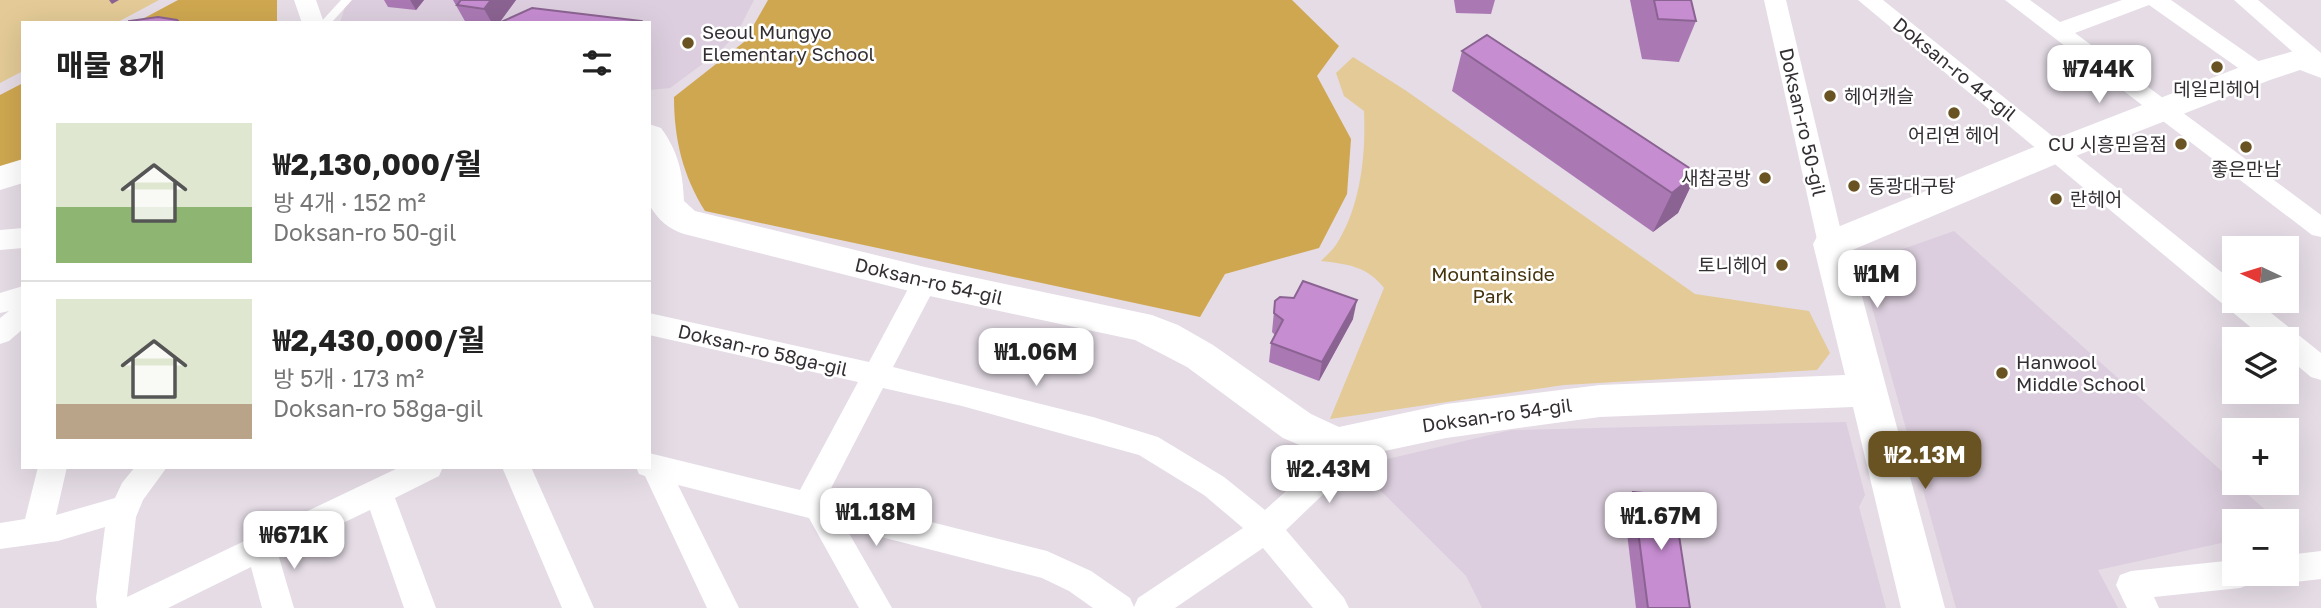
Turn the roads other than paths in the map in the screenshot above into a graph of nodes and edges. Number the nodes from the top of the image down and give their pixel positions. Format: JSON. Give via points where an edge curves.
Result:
{"nodes":[{"id":1,"x":305,"y":0,"type":"edge"},
{"id":2,"x":347,"y":0,"type":"edge"},
{"id":3,"x":1775,"y":0,"type":"edge"},
{"id":4,"x":1869,"y":0,"type":"edge"},
{"id":5,"x":2016,"y":0,"type":"edge"},
{"id":6,"x":2143,"y":0,"type":"edge"},
{"id":7,"x":2156,"y":0,"type":"edge"},
{"id":8,"x":2245,"y":0,"type":"edge"},
{"id":9,"x":312,"y":21,"type":"edge"},
{"id":10,"x":327,"y":21,"type":"edge"},
{"id":11,"x":2057,"y":31,"type":"junction"},
{"id":12,"x":2320,"y":66,"type":"edge"},
{"id":13,"x":2259,"y":72,"type":"junction"},
{"id":14,"x":2162,"y":109,"type":"junction"},
{"id":15,"x":651,"y":138,"type":"edge"},
{"id":16,"x":2056,"y":151,"type":"junction"},
{"id":17,"x":21,"y":172,"type":"edge"},
{"id":18,"x":0,"y":178,"type":"edge"},
{"id":19,"x":2321,"y":228,"type":"edge"},
{"id":20,"x":21,"y":238,"type":"edge"},
{"id":21,"x":0,"y":240,"type":"edge"},
{"id":22,"x":1831,"y":244,"type":"junction"},
{"id":23,"x":925,"y":281,"type":"junction"},
{"id":24,"x":2222,"y":288,"type":"edge"},
{"id":25,"x":21,"y":297,"type":"edge"},
{"id":26,"x":0,"y":303,"type":"edge"},
{"id":27,"x":2253,"y":313,"type":"edge"},
{"id":28,"x":21,"y":316,"type":"edge"},
{"id":29,"x":651,"y":324,"type":"edge"},
{"id":30,"x":2270,"y":327,"type":"edge"},
{"id":31,"x":0,"y":333,"type":"edge"},
{"id":32,"x":2299,"y":351,"type":"edge"},
{"id":33,"x":2321,"y":369,"type":"edge"},
{"id":34,"x":876,"y":375,"type":"junction"},
{"id":35,"x":1867,"y":390,"type":"junction"},
{"id":36,"x":1337,"y":444,"type":"junction"},
{"id":37,"x":652,"y":466,"type":"edge"},
{"id":38,"x":52,"y":469,"type":"edge"},
{"id":39,"x":150,"y":469,"type":"edge"},
{"id":40,"x":425,"y":469,"type":"edge"},
{"id":41,"x":517,"y":469,"type":"edge"},
{"id":42,"x":378,"y":492,"type":"junction"},
{"id":43,"x":813,"y":506,"type":"junction"},
{"id":44,"x":125,"y":508,"type":"junction"},
{"id":45,"x":1266,"y":529,"type":"junction"},
{"id":46,"x":37,"y":531,"type":"junction"},
{"id":47,"x":0,"y":536,"type":"edge"},
{"id":48,"x":261,"y":548,"type":"junction"},
{"id":49,"x":2321,"y":565,"type":"edge"},
{"id":50,"x":2299,"y":568,"type":"edge"},
{"id":51,"x":2222,"y":576,"type":"edge"},
{"id":52,"x":113,"y":608,"type":"edge"},
{"id":53,"x":136,"y":608,"type":"edge"},
{"id":54,"x":278,"y":608,"type":"edge"},
{"id":55,"x":420,"y":608,"type":"edge"},
{"id":56,"x":578,"y":608,"type":"edge"},
{"id":57,"x":723,"y":608,"type":"edge"},
{"id":58,"x":876,"y":608,"type":"edge"},
{"id":59,"x":1119,"y":608,"type":"edge"},
{"id":60,"x":1149,"y":608,"type":"edge"},
{"id":61,"x":1333,"y":608,"type":"edge"},
{"id":62,"x":1923,"y":608,"type":"edge"},
{"id":63,"x":2143,"y":608,"type":"edge"}],
"edges":[{"from":1,"to":9,"type":"street"},
{"from":2,"to":10,"type":"lane"},
{"from":3,"to":22,"type":"street","name":"Doksan-ro 50-gil"},
{"from":4,"to":16,"type":"street","name":"Doksan-ro 44-gil"},
{"from":5,"to":11,"type":"street"},
{"from":6,"to":11,"type":"street"},
{"from":7,"to":13,"type":"street"},
{"from":8,"to":12,"type":"street"},
{"from":11,"to":14,"type":"street"},
{"from":12,"to":13,"type":"street","via":[[2301,60]]},
{"from":13,"to":14,"type":"street"},
{"from":14,"to":16,"type":"street"},
{"from":14,"to":19,"type":"street"},
{"from":15,"to":23,"type":"street","name":"Doksan-ro 54-gil","via":[[665,168],[667,206],[684,221]]},
{"from":16,"to":22,"type":"street"},
{"from":16,"to":24,"type":"street","name":"Doksan-ro 44-gil"},
{"from":17,"to":18,"type":"street"},
{"from":20,"to":21,"type":"street"},
{"from":22,"to":35,"type":"street","name":"Doksan-ro 50-gil"},
{"from":23,"to":34,"type":"street","name":"Doksan-ro 58ga-gil"},
{"from":23,"to":36,"type":"street","name":"Doksan-ro 54-gil","via":[[1139,326],[1166,336],[1297,426]]},
{"from":25,"to":26,"type":"street"},
{"from":27,"to":30,"type":"street","name":"Doksan-ro 44-gil"},
{"from":28,"to":31,"type":"street"},
{"from":29,"to":34,"type":"street","name":"Doksan-ro 58ga-gil"},
{"from":32,"to":33,"type":"street","name":"Doksan-ro 44-gil"},
{"from":34,"to":43,"type":"street"},
{"from":34,"to":45,"type":"street","name":"Doksan-ro 58ga-gil","via":[[1148,446],[1214,486]]},
{"from":35,"to":36,"type":"street","name":"Doksan-ro 54-gil","via":[[1601,401],[1446,421]]},
{"from":35,"to":62,"type":"street","name":"Doksan-ro 50-gil"},
{"from":36,"to":45,"type":"street","via":[[1326,473]]},
{"from":37,"to":43,"type":"street"},
{"from":37,"to":57,"type":"street"},
{"from":38,"to":46,"type":"street"},
{"from":39,"to":44,"type":"street"},
{"from":40,"to":42,"type":"street"},
{"from":41,"to":56,"type":"street"},
{"from":42,"to":48,"type":"street"},
{"from":42,"to":55,"type":"street"},
{"from":43,"to":58,"type":"street"},
{"from":43,"to":59,"type":"street","via":[[1047,565]]},
{"from":44,"to":46,"type":"street"},
{"from":44,"to":52,"type":"street"},
{"from":45,"to":60,"type":"street"},
{"from":45,"to":61,"type":"street","name":"Doksan-ro 58ga-gil"},
{"from":46,"to":47,"type":"street"},
{"from":48,"to":53,"type":"street"},
{"from":48,"to":54,"type":"street"},
{"from":49,"to":50,"type":"street"},
{"from":51,"to":63,"type":"street","via":[[2131,585]]}]}
